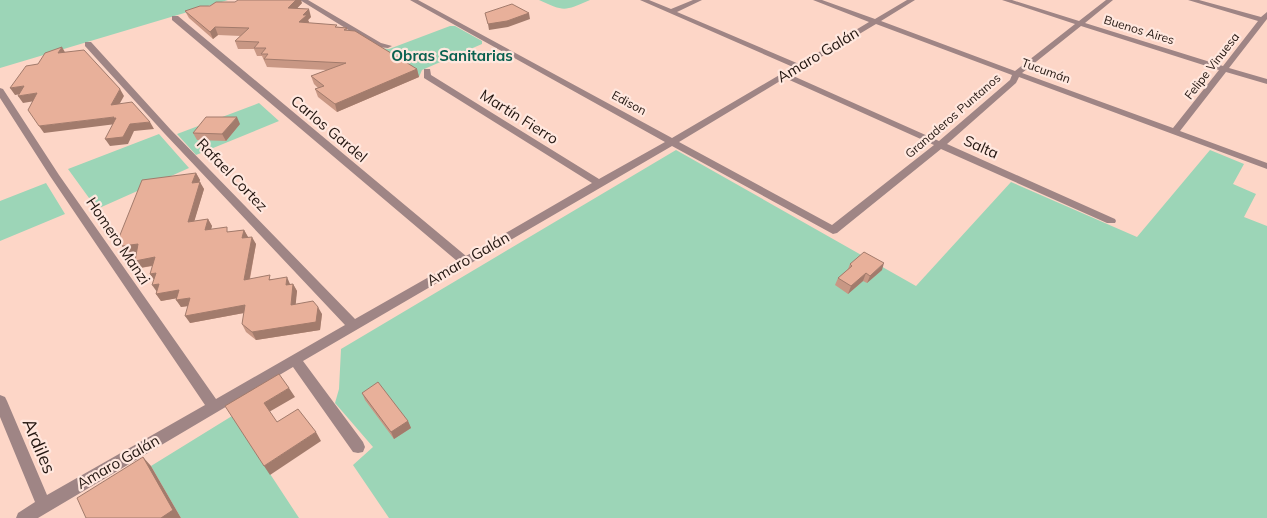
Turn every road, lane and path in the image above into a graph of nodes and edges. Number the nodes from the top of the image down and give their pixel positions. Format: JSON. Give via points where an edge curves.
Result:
{"nodes":[{"id":1,"x":304,"y":0,"type":"edge"},
{"id":2,"x":413,"y":0,"type":"edge"},
{"id":3,"x":643,"y":0,"type":"edge"},
{"id":4,"x":698,"y":0,"type":"edge"},
{"id":5,"x":816,"y":0,"type":"edge"},
{"id":6,"x":912,"y":0,"type":"edge"},
{"id":7,"x":1005,"y":0,"type":"edge"},
{"id":8,"x":1110,"y":0,"type":"edge"},
{"id":9,"x":1190,"y":0,"type":"edge"},
{"id":10,"x":671,"y":12,"type":"junction"},
{"id":11,"x":1265,"y":17,"type":"edge"},
{"id":12,"x":175,"y":18,"type":"dead end"},
{"id":13,"x":874,"y":22,"type":"junction"},
{"id":14,"x":1080,"y":24,"type":"junction"},
{"id":15,"x":88,"y":44,"type":"dead end"},
{"id":16,"x":388,"y":46,"type":"dead end"},
{"id":17,"x":800,"y":67,"type":"junction"},
{"id":18,"x":1224,"y":68,"type":"junction"},
{"id":19,"x":427,"y":71,"type":"dead end"},
{"id":20,"x":1017,"y":73,"type":"junction"},
{"id":21,"x":785,"y":75,"type":"junction"},
{"id":22,"x":1267,"y":82,"type":"edge"},
{"id":23,"x":0,"y":91,"type":"edge"},
{"id":24,"x":1175,"y":132,"type":"junction"},
{"id":25,"x":673,"y":142,"type":"junction"},
{"id":26,"x":939,"y":144,"type":"junction"},
{"id":27,"x":1267,"y":166,"type":"edge"},
{"id":28,"x":600,"y":184,"type":"junction"},
{"id":29,"x":1110,"y":221,"type":"dead end"},
{"id":30,"x":833,"y":230,"type":"joint"},
{"id":31,"x":465,"y":262,"type":"junction"},
{"id":32,"x":354,"y":326,"type":"junction"},
{"id":33,"x":295,"y":360,"type":"junction"},
{"id":34,"x":0,"y":401,"type":"edge"},
{"id":35,"x":214,"y":407,"type":"junction"},
{"id":36,"x":358,"y":447,"type":"dead end"},
{"id":37,"x":44,"y":505,"type":"junction"},
{"id":38,"x":24,"y":518,"type":"edge"}],
"edges":[{"from":1,"to":16,"type":"street","via":[[379,45]]},
{"from":2,"to":25,"type":"street","name":"Edison"},
{"from":3,"to":10,"type":"street"},
{"from":4,"to":10,"type":"street"},
{"from":5,"to":13,"type":"street","name":"Tucumán"},
{"from":6,"to":13,"type":"street","name":"Amaro Galán"},
{"from":7,"to":14,"type":"street","name":"Buenos Aires"},
{"from":8,"to":14,"type":"street","name":"Granaderos Puntanos"},
{"from":9,"to":11,"type":"street"},
{"from":10,"to":17,"type":"street"},
{"from":11,"to":18,"type":"street","name":"Felipe Vinuesa"},
{"from":12,"to":31,"type":"street","name":"Carlos Gardel"},
{"from":13,"to":17,"type":"street","name":"Amaro Galán"},
{"from":13,"to":20,"type":"street","name":"Tucumán"},
{"from":14,"to":18,"type":"street","name":"Buenos Aires"},
{"from":14,"to":20,"type":"street","name":"Granaderos Puntanos"},
{"from":15,"to":32,"type":"street","name":"Rafael Cortez"},
{"from":17,"to":21,"type":"street","name":"Amaro Galán"},
{"from":18,"to":22,"type":"street","name":"Buenos Aires"},
{"from":18,"to":24,"type":"street","name":"Felipe Vinuesa"},
{"from":19,"to":28,"type":"street","name":"Martín Fierro","via":[[427,76]]},
{"from":20,"to":24,"type":"street","name":"Tucumán"},
{"from":20,"to":26,"type":"street","name":"Granaderos Puntanos"},
{"from":21,"to":25,"type":"street","name":"Amaro Galán"},
{"from":21,"to":26,"type":"street","name":"Salta"},
{"from":23,"to":35,"type":"street","name":"Homero Manzi","via":[[54,176]]},
{"from":24,"to":27,"type":"street","name":"Tucumán"},
{"from":25,"to":28,"type":"street","name":"Amaro Galán"},
{"from":25,"to":30,"type":"street","name":"Edison"},
{"from":26,"to":29,"type":"street","name":"Salta"},
{"from":26,"to":30,"type":"street","name":"Granaderos Puntanos"},
{"from":28,"to":31,"type":"street","name":"Amaro Galán"},
{"from":31,"to":32,"type":"street","name":"Amaro Galán"},
{"from":32,"to":33,"type":"street","name":"Amaro Galán"},
{"from":33,"to":35,"type":"street","name":"Amaro Galán"},
{"from":33,"to":36,"type":"street"},
{"from":34,"to":37,"type":"street","name":"Ardiles"},
{"from":35,"to":37,"type":"street","name":"Amaro Galán"},
{"from":37,"to":38,"type":"street","name":"Amaro Galán"}]}
